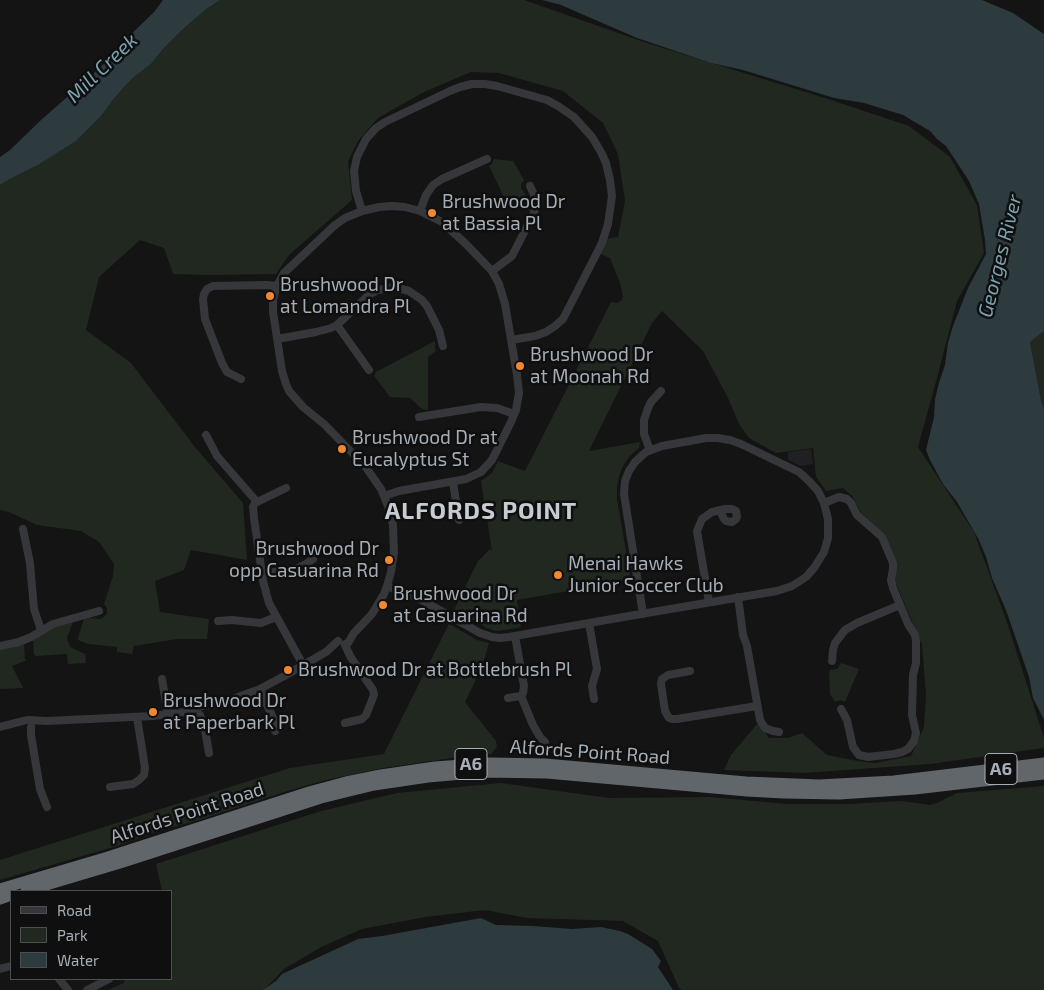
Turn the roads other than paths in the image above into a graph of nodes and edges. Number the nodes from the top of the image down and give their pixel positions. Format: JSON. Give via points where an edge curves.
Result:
{"nodes":[{"id":1,"x":487,"y":159,"type":"dead end"},
{"id":2,"x":530,"y":186,"type":"dead end"},
{"id":3,"x":362,"y":211,"type":"junction"},
{"id":4,"x":420,"y":211,"type":"junction"},
{"id":5,"x":492,"y":271,"type":"junction"},
{"id":6,"x":276,"y":286,"type":"junction"},
{"id":7,"x":337,"y":325,"type":"junction"},
{"id":8,"x":277,"y":339,"type":"junction"},
{"id":9,"x":512,"y":340,"type":"junction"},
{"id":10,"x":443,"y":346,"type":"dead end"},
{"id":11,"x":369,"y":370,"type":"dead end"},
{"id":12,"x":241,"y":379,"type":"dead end"},
{"id":13,"x":661,"y":391,"type":"dead end"},
{"id":14,"x":514,"y":414,"type":"junction"},
{"id":15,"x":419,"y":417,"type":"dead end"},
{"id":16,"x":206,"y":435,"type":"dead end"},
{"id":17,"x":650,"y":450,"type":"junction"},
{"id":18,"x":453,"y":482,"type":"junction"},
{"id":19,"x":286,"y":488,"type":"dead end"},
{"id":20,"x":384,"y":496,"type":"junction"},
{"id":21,"x":257,"y":502,"type":"junction"},
{"id":22,"x":824,"y":503,"type":"junction"},
{"id":23,"x":720,"y":511,"type":"dead end"},
{"id":24,"x":459,"y":520,"type":"dead end"},
{"id":25,"x":23,"y":529,"type":"dead end"},
{"id":26,"x":313,"y":559,"type":"dead end"},
{"id":27,"x":262,"y":574,"type":"junction"},
{"id":28,"x":387,"y":586,"type":"junction"},
{"id":29,"x":738,"y":597,"type":"junction"},
{"id":30,"x":709,"y":602,"type":"junction"},
{"id":31,"x":900,"y":605,"type":"junction"},
{"id":32,"x":99,"y":612,"type":"dead end"},
{"id":33,"x":643,"y":614,"type":"junction"},
{"id":34,"x":276,"y":617,"type":"junction"},
{"id":35,"x":218,"y":621,"type":"dead end"},
{"id":36,"x":589,"y":623,"type":"junction"},
{"id":37,"x":41,"y":630,"type":"junction"},
{"id":38,"x":515,"y":636,"type":"junction"},
{"id":39,"x":342,"y":644,"type":"junction"},
{"id":40,"x":0,"y":646,"type":"edge"},
{"id":41,"x":832,"y":661,"type":"dead end"},
{"id":42,"x":304,"y":665,"type":"junction"},
{"id":43,"x":690,"y":671,"type":"dead end"},
{"id":44,"x":162,"y":679,"type":"dead end"},
{"id":45,"x":260,"y":689,"type":"junction"},
{"id":46,"x":521,"y":696,"type":"junction"},
{"id":47,"x":508,"y":698,"type":"dead end"},
{"id":48,"x":594,"y":699,"type":"dead end"},
{"id":49,"x":757,"y":706,"type":"junction"},
{"id":50,"x":841,"y":710,"type":"dead end"},
{"id":51,"x":201,"y":711,"type":"junction"},
{"id":52,"x":168,"y":715,"type":"junction"},
{"id":53,"x":137,"y":717,"type":"junction"},
{"id":54,"x":345,"y":723,"type":"dead end"},
{"id":55,"x":29,"y":726,"type":"junction"},
{"id":56,"x":0,"y":727,"type":"edge"},
{"id":57,"x":275,"y":731,"type":"dead end"},
{"id":58,"x":779,"y":732,"type":"dead end"},
{"id":59,"x":545,"y":742,"type":"dead end"},
{"id":60,"x":209,"y":753,"type":"dead end"},
{"id":61,"x":1044,"y":763,"type":"edge"},
{"id":62,"x":1044,"y":774,"type":"edge"},
{"id":63,"x":958,"y":780,"type":"junction"},
{"id":64,"x":110,"y":787,"type":"dead end"},
{"id":65,"x":47,"y":808,"type":"dead end"},
{"id":66,"x":0,"y":889,"type":"edge"},
{"id":67,"x":29,"y":890,"type":"edge"},
{"id":68,"x":60,"y":980,"type":"edge"},
{"id":69,"x":107,"y":980,"type":"edge"},
{"id":70,"x":68,"y":990,"type":"edge"},
{"id":71,"x":87,"y":990,"type":"edge"}],
"edges":[{"from":1,"to":4,"type":"street","via":[[433,185]]},
{"from":2,"to":5,"type":"street","via":[[536,199],[533,216],[512,256]]},
{"from":3,"to":4,"type":"street","via":[[392,206]]},
{"from":3,"to":6,"type":"street","via":[[329,229],[284,273]]},
{"from":3,"to":9,"type":"street","via":[[354,171],[366,139],[385,122],[450,90],[472,84],[497,86],[547,100],[574,117],[599,147],[606,163],[612,196],[608,224],[602,243],[563,319],[546,332]]},
{"from":4,"to":5,"type":"street","via":[[448,226]]},
{"from":5,"to":9,"type":"street","via":[[504,296]]},
{"from":6,"to":8,"type":"street","via":[[272,305]]},
{"from":6,"to":12,"type":"street","via":[[213,286],[204,294],[205,320],[222,363],[227,372]]},
{"from":7,"to":8,"type":"street"},
{"from":7,"to":10,"type":"street","via":[[374,292],[398,288],[416,295],[427,306]]},
{"from":7,"to":11,"type":"street"},
{"from":8,"to":20,"type":"street","via":[[284,377],[293,397],[365,466]]},
{"from":9,"to":14,"type":"street","via":[[519,387]]},
{"from":13,"to":17,"type":"street","via":[[651,402],[644,420],[644,434]]},
{"from":14,"to":15,"type":"street","via":[[481,407]]},
{"from":14,"to":18,"type":"street","via":[[495,455],[485,468],[472,478]]},
{"from":16,"to":21,"type":"street","via":[[216,456]]},
{"from":17,"to":22,"type":"street","via":[[706,438],[730,440],[798,472],[814,486]]},
{"from":17,"to":33,"type":"street","via":[[632,466],[624,488]]},
{"from":18,"to":20,"type":"street"},
{"from":18,"to":24,"type":"street"},
{"from":19,"to":21,"type":"street"},
{"from":20,"to":28,"type":"street","via":[[393,525],[394,552]]},
{"from":21,"to":27,"type":"street","via":[[253,511]]},
{"from":22,"to":29,"type":"street","via":[[828,538],[822,558],[810,573],[786,588]]},
{"from":22,"to":31,"type":"street","via":[[839,497],[847,499],[857,515],[882,537],[892,563],[891,582]]},
{"from":23,"to":30,"type":"street","via":[[705,516],[697,531]]},
{"from":25,"to":37,"type":"street","via":[[34,609]]},
{"from":26,"to":27,"type":"street","via":[[298,568]]},
{"from":27,"to":34,"type":"street","via":[[266,596]]},
{"from":28,"to":38,"type":"street","via":[[420,599],[484,635],[496,638]]},
{"from":28,"to":39,"type":"street","via":[[372,614]]},
{"from":29,"to":30,"type":"street"},
{"from":29,"to":49,"type":"street"},
{"from":30,"to":33,"type":"street"},
{"from":31,"to":41,"type":"street","via":[[845,630],[835,643]]},
{"from":31,"to":50,"type":"street","via":[[916,641],[912,715],[916,733],[912,744],[899,753],[861,756],[854,747]]},
{"from":32,"to":37,"type":"street","via":[[60,621]]},
{"from":33,"to":36,"type":"street"},
{"from":34,"to":35,"type":"street","via":[[260,623]]},
{"from":34,"to":42,"type":"street"},
{"from":36,"to":38,"type":"street"},
{"from":36,"to":48,"type":"street","via":[[597,669],[593,682]]},
{"from":37,"to":40,"type":"street","via":[[19,642]]},
{"from":38,"to":46,"type":"street","via":[[524,686]]},
{"from":39,"to":42,"type":"street"},
{"from":39,"to":54,"type":"street","via":[[374,695],[362,719]]},
{"from":42,"to":45,"type":"street"},
{"from":43,"to":49,"type":"street","via":[[662,679],[666,714],[672,719]]},
{"from":44,"to":52,"type":"street"},
{"from":45,"to":51,"type":"street"},
{"from":45,"to":57,"type":"street"},
{"from":46,"to":47,"type":"street"},
{"from":46,"to":59,"type":"street"},
{"from":49,"to":58,"type":"street","via":[[763,725]]},
{"from":51,"to":52,"type":"street"},
{"from":51,"to":60,"type":"street"},
{"from":52,"to":53,"type":"street"},
{"from":53,"to":55,"type":"street","via":[[46,721]]},
{"from":53,"to":64,"type":"street","via":[[144,775],[133,784]]},
{"from":55,"to":56,"type":"street"},
{"from":55,"to":65,"type":"street","via":[[41,794]]},
{"from":61,"to":63,"type":"highway","name":"Alfords Point Road","number":"A6"},
{"from":62,"to":63,"type":"highway","name":"Alfords Point Road","number":"A6"},
{"from":63,"to":66,"type":"highway","name":"Alfords Point Road","number":"A6","via":[[800,785],[545,764],[435,767],[381,775],[309,792]]},
{"from":63,"to":67,"type":"highway","name":"Alfords Point Road","number":"A6","via":[[859,793],[800,794],[546,773],[434,776],[374,785],[321,798]]},
{"from":68,"to":70,"type":"street"},
{"from":69,"to":71,"type":"street"}]}
